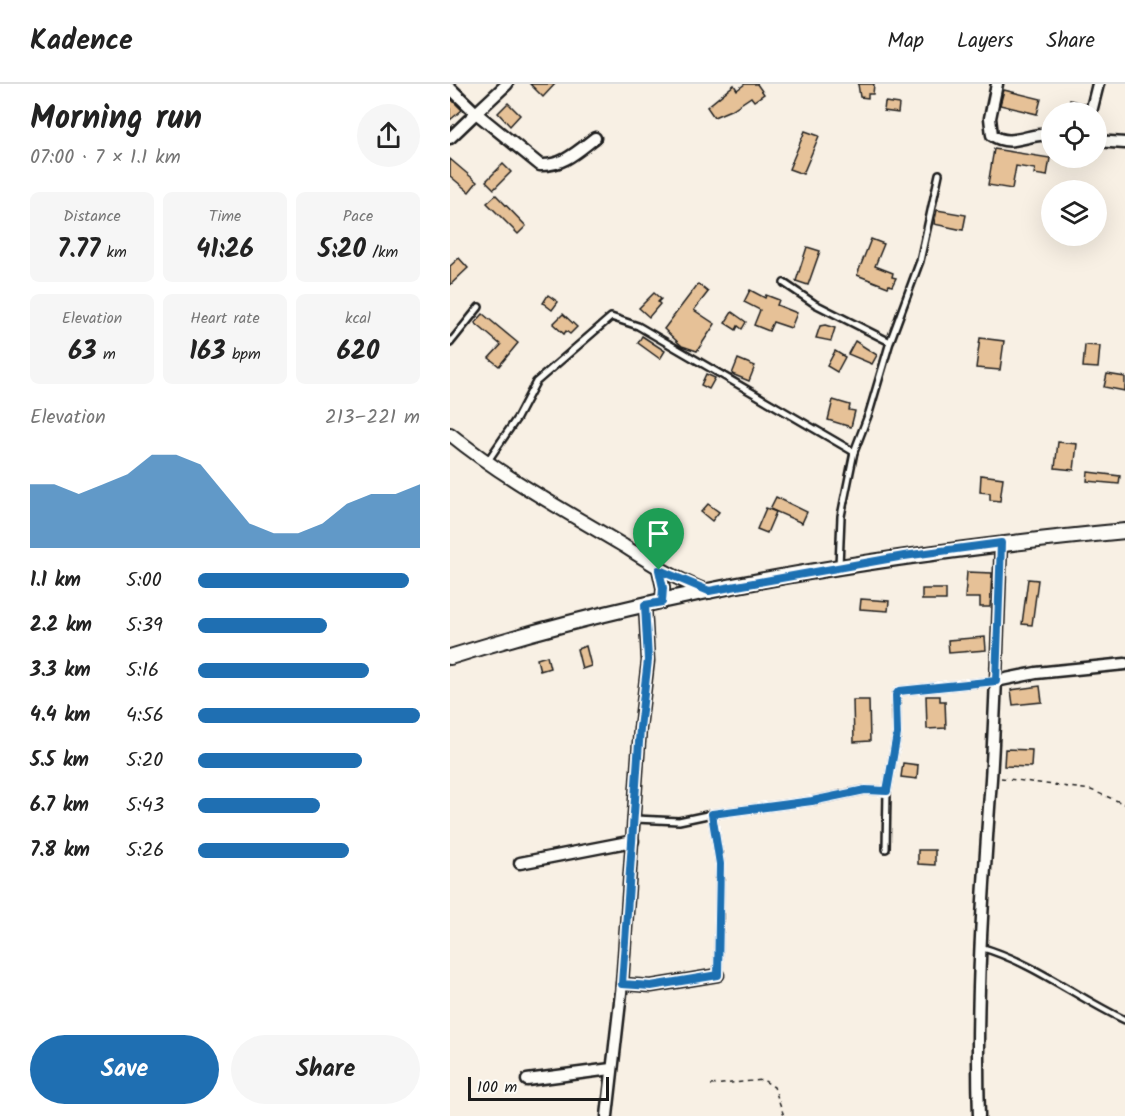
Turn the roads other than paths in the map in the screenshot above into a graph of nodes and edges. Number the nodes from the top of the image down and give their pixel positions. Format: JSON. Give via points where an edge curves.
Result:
{"nodes":[{"id":1,"x":507,"y":84,"type":"edge"},
{"id":2,"x":998,"y":84,"type":"edge"},
{"id":3,"x":1098,"y":84,"type":"edge"},
{"id":4,"x":450,"y":88,"type":"edge"},
{"id":5,"x":1094,"y":102,"type":"edge"},
{"id":6,"x":476,"y":113,"type":"junction"},
{"id":7,"x":1041,"y":134,"type":"edge"},
{"id":8,"x":450,"y":138,"type":"edge"},
{"id":9,"x":595,"y":138,"type":"dead end"},
{"id":10,"x":1107,"y":141,"type":"edge"},
{"id":11,"x":1125,"y":144,"type":"edge"},
{"id":12,"x":939,"y":174,"type":"dead end"},
{"id":13,"x":784,"y":284,"type":"dead end"},
{"id":14,"x":479,"y":307,"type":"dead end"},
{"id":15,"x":890,"y":342,"type":"junction"},
{"id":16,"x":450,"y":343,"type":"edge"},
{"id":17,"x":450,"y":434,"type":"edge"},
{"id":18,"x":854,"y":452,"type":"junction"},
{"id":19,"x":486,"y":464,"type":"junction"},
{"id":20,"x":1125,"y":531,"type":"edge"},
{"id":21,"x":1001,"y":543,"type":"junction"},
{"id":22,"x":839,"y":567,"type":"junction"},
{"id":23,"x":659,"y":570,"type":"junction"},
{"id":24,"x":709,"y":591,"type":"junction"},
{"id":25,"x":662,"y":602,"type":"junction"},
{"id":26,"x":645,"y":605,"type":"junction"},
{"id":27,"x":450,"y":657,"type":"edge"},
{"id":28,"x":1125,"y":664,"type":"edge"},
{"id":29,"x":996,"y":681,"type":"junction"},
{"id":30,"x":887,"y":791,"type":"junction"},
{"id":31,"x":712,"y":814,"type":"junction"},
{"id":32,"x":635,"y":819,"type":"junction"},
{"id":33,"x":633,"y":841,"type":"junction"},
{"id":34,"x":886,"y":849,"type":"dead end"},
{"id":35,"x":520,"y":863,"type":"dead end"},
{"id":36,"x":979,"y":946,"type":"junction"},
{"id":37,"x":718,"y":975,"type":"joint"},
{"id":38,"x":622,"y":984,"type":"junction"},
{"id":39,"x":1125,"y":1020,"type":"edge"},
{"id":40,"x":611,"y":1069,"type":"junction"},
{"id":41,"x":527,"y":1080,"type":"dead end"},
{"id":42,"x":607,"y":1116,"type":"edge"},
{"id":43,"x":979,"y":1116,"type":"edge"}],
"edges":[{"from":1,"to":6,"type":"street"},
{"from":2,"to":7,"type":"street","via":[[990,118],[992,135],[1004,141]]},
{"from":3,"to":5,"type":"street"},
{"from":4,"to":6,"type":"street"},
{"from":6,"to":8,"type":"street"},
{"from":6,"to":9,"type":"street","via":[[540,165],[567,160]]},
{"from":10,"to":11,"type":"street"},
{"from":12,"to":15,"type":"lane","via":[[920,261]]},
{"from":13,"to":15,"type":"lane"},
{"from":14,"to":16,"type":"lane"},
{"from":15,"to":18,"type":"lane"},
{"from":17,"to":19,"type":"street"},
{"from":18,"to":19,"type":"lane","via":[[638,326],[611,317],[537,382]]},
{"from":18,"to":22,"type":"lane","via":[[841,516]]},
{"from":19,"to":23,"type":"street"},
{"from":20,"to":21,"type":"main road"},
{"from":21,"to":22,"type":"main road"},
{"from":21,"to":29,"type":"street"},
{"from":22,"to":24,"type":"main road"},
{"from":23,"to":24,"type":"street"},
{"from":23,"to":25,"type":"street"},
{"from":24,"to":25,"type":"main road"},
{"from":25,"to":26,"type":"main road"},
{"from":26,"to":27,"type":"main road","via":[[561,623]]},
{"from":26,"to":32,"type":"street","via":[[648,660]]},
{"from":28,"to":29,"type":"street"},
{"from":29,"to":30,"type":"lane","via":[[899,691],[895,755]]},
{"from":29,"to":36,"type":"street"},
{"from":30,"to":31,"type":"lane","via":[[865,790]]},
{"from":30,"to":34,"type":"lane"},
{"from":31,"to":32,"type":"lane","via":[[680,821]]},
{"from":31,"to":37,"type":"lane","via":[[720,864]]},
{"from":32,"to":33,"type":"street"},
{"from":33,"to":35,"type":"street"},
{"from":33,"to":38,"type":"street"},
{"from":36,"to":39,"type":"lane","via":[[1005,954]]},
{"from":36,"to":43,"type":"street"},
{"from":37,"to":38,"type":"street","via":[[651,986]]},
{"from":38,"to":40,"type":"street"},
{"from":40,"to":41,"type":"street"},
{"from":40,"to":42,"type":"street"}]}
